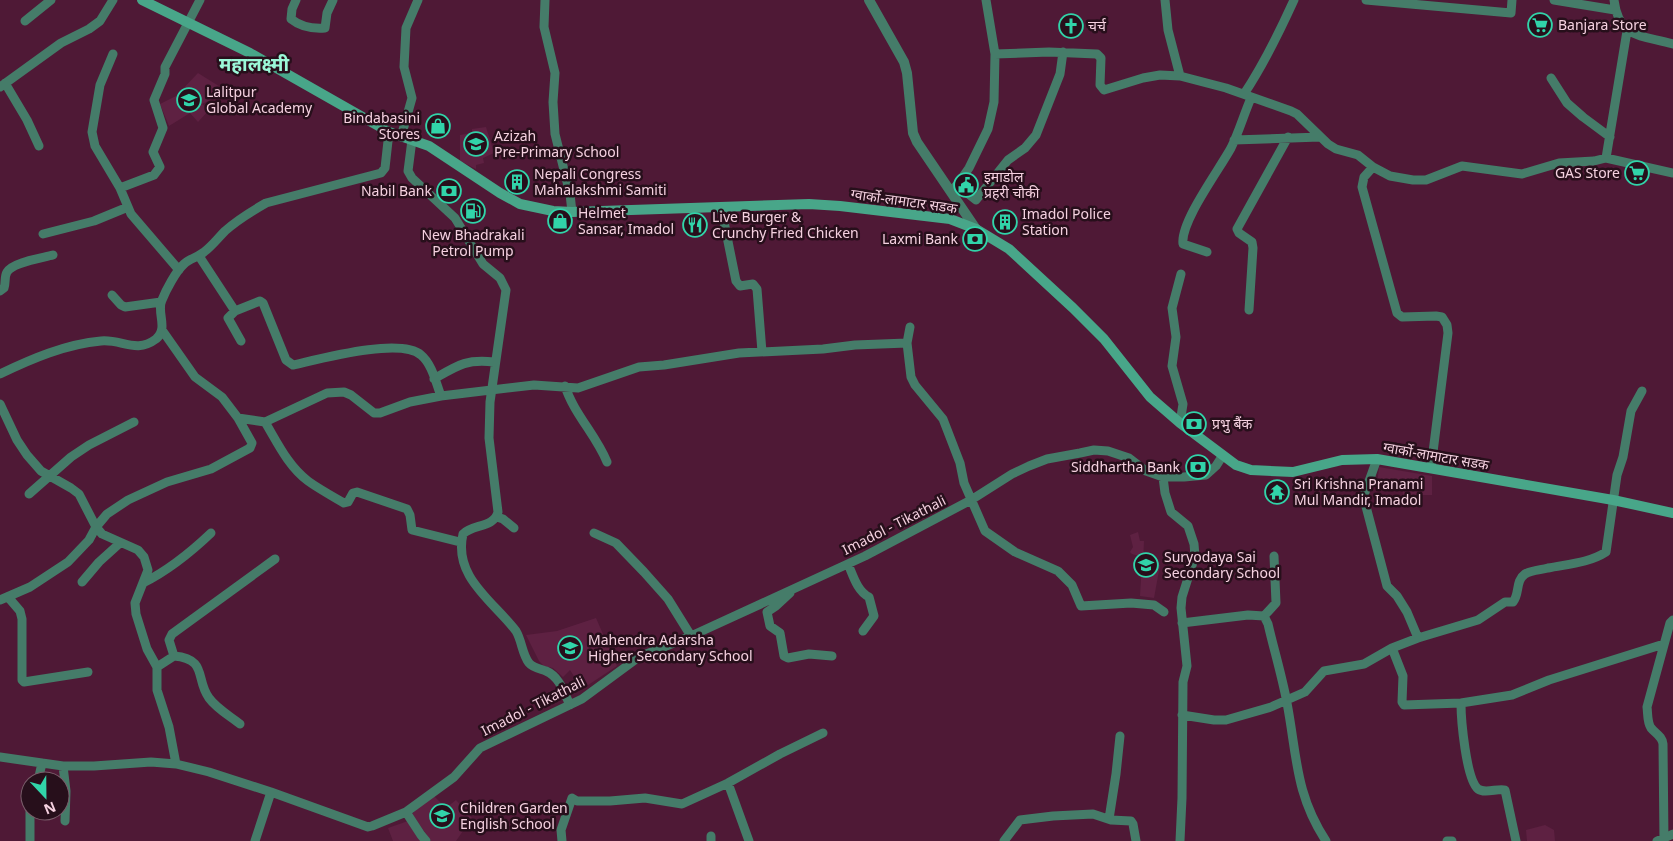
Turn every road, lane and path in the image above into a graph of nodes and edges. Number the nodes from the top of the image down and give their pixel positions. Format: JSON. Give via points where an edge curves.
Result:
{"nodes":[{"id":1,"x":51,"y":0,"type":"edge"},
{"id":2,"x":113,"y":0,"type":"edge"},
{"id":3,"x":142,"y":0,"type":"edge"},
{"id":4,"x":200,"y":0,"type":"edge"},
{"id":5,"x":296,"y":0,"type":"edge"},
{"id":6,"x":333,"y":0,"type":"edge"},
{"id":7,"x":418,"y":0,"type":"edge"},
{"id":8,"x":545,"y":0,"type":"edge"},
{"id":9,"x":869,"y":0,"type":"edge"},
{"id":10,"x":986,"y":0,"type":"edge"},
{"id":11,"x":1165,"y":0,"type":"edge"},
{"id":12,"x":1294,"y":0,"type":"edge"},
{"id":13,"x":1366,"y":0,"type":"edge"},
{"id":14,"x":1512,"y":0,"type":"edge"},
{"id":15,"x":1554,"y":0,"type":"edge"},
{"id":16,"x":1614,"y":0,"type":"edge"},
{"id":17,"x":1615,"y":10,"type":"junction"},
{"id":18,"x":25,"y":21,"type":"dead end"},
{"id":19,"x":189,"y":23,"type":"junction"},
{"id":20,"x":1626,"y":30,"type":"junction"},
{"id":21,"x":1673,"y":44,"type":"edge"},
{"id":22,"x":1063,"y":52,"type":"junction"},
{"id":23,"x":113,"y":54,"type":"dead end"},
{"id":24,"x":995,"y":54,"type":"junction"},
{"id":25,"x":1180,"y":76,"type":"junction"},
{"id":26,"x":1551,"y":78,"type":"dead end"},
{"id":27,"x":3,"y":86,"type":"edge"},
{"id":28,"x":1247,"y":96,"type":"junction"},
{"id":29,"x":389,"y":132,"type":"junction"},
{"id":30,"x":401,"y":137,"type":"junction"},
{"id":31,"x":1288,"y":137,"type":"junction"},
{"id":32,"x":1320,"y":137,"type":"junction"},
{"id":33,"x":1610,"y":137,"type":"junction"},
{"id":34,"x":412,"y":140,"type":"junction"},
{"id":35,"x":1234,"y":140,"type":"junction"},
{"id":36,"x":39,"y":146,"type":"dead end"},
{"id":37,"x":1606,"y":158,"type":"junction"},
{"id":38,"x":1374,"y":167,"type":"junction"},
{"id":39,"x":1673,"y":173,"type":"edge"},
{"id":40,"x":120,"y":188,"type":"junction"},
{"id":41,"x":954,"y":188,"type":"junction"},
{"id":42,"x":128,"y":207,"type":"junction"},
{"id":43,"x":721,"y":207,"type":"junction"},
{"id":44,"x":572,"y":212,"type":"junction"},
{"id":45,"x":976,"y":229,"type":"junction"},
{"id":46,"x":43,"y":234,"type":"dead end"},
{"id":47,"x":1208,"y":252,"type":"dead end"},
{"id":48,"x":53,"y":255,"type":"dead end"},
{"id":49,"x":199,"y":256,"type":"junction"},
{"id":50,"x":179,"y":270,"type":"junction"},
{"id":51,"x":1181,"y":274,"type":"dead end"},
{"id":52,"x":0,"y":291,"type":"edge"},
{"id":53,"x":112,"y":296,"type":"dead end"},
{"id":54,"x":161,"y":302,"type":"junction"},
{"id":55,"x":1250,"y":310,"type":"dead end"},
{"id":56,"x":235,"y":312,"type":"junction"},
{"id":57,"x":910,"y":327,"type":"dead end"},
{"id":58,"x":162,"y":330,"type":"junction"},
{"id":59,"x":241,"y":341,"type":"dead end"},
{"id":60,"x":907,"y":344,"type":"junction"},
{"id":61,"x":762,"y":352,"type":"junction"},
{"id":62,"x":494,"y":362,"type":"junction"},
{"id":63,"x":0,"y":374,"type":"edge"},
{"id":64,"x":434,"y":379,"type":"junction"},
{"id":65,"x":565,"y":386,"type":"junction"},
{"id":66,"x":492,"y":390,"type":"junction"},
{"id":67,"x":1642,"y":390,"type":"dead end"},
{"id":68,"x":441,"y":396,"type":"junction"},
{"id":69,"x":0,"y":404,"type":"edge"},
{"id":70,"x":238,"y":418,"type":"junction"},
{"id":71,"x":134,"y":422,"type":"dead end"},
{"id":72,"x":265,"y":422,"type":"junction"},
{"id":73,"x":1180,"y":423,"type":"junction"},
{"id":74,"x":1223,"y":455,"type":"junction"},
{"id":75,"x":1376,"y":459,"type":"junction"},
{"id":76,"x":607,"y":462,"type":"dead end"},
{"id":77,"x":1431,"y":468,"type":"junction"},
{"id":78,"x":51,"y":476,"type":"junction"},
{"id":79,"x":1163,"y":477,"type":"junction"},
{"id":80,"x":30,"y":494,"type":"dead end"},
{"id":81,"x":971,"y":500,"type":"junction"},
{"id":82,"x":1613,"y":500,"type":"junction"},
{"id":83,"x":1673,"y":513,"type":"edge"},
{"id":84,"x":497,"y":517,"type":"junction"},
{"id":85,"x":96,"y":527,"type":"junction"},
{"id":86,"x":514,"y":528,"type":"dead end"},
{"id":87,"x":211,"y":533,"type":"dead end"},
{"id":88,"x":594,"y":533,"type":"dead end"},
{"id":89,"x":120,"y":542,"type":"junction"},
{"id":90,"x":460,"y":542,"type":"junction"},
{"id":91,"x":1274,"y":556,"type":"dead end"},
{"id":92,"x":275,"y":559,"type":"dead end"},
{"id":93,"x":848,"y":564,"type":"junction"},
{"id":94,"x":82,"y":582,"type":"dead end"},
{"id":95,"x":143,"y":583,"type":"junction"},
{"id":96,"x":795,"y":587,"type":"junction"},
{"id":97,"x":4,"y":598,"type":"edge"},
{"id":98,"x":1164,"y":612,"type":"dead end"},
{"id":99,"x":1264,"y":616,"type":"junction"},
{"id":100,"x":1673,"y":620,"type":"edge"},
{"id":101,"x":1182,"y":623,"type":"junction"},
{"id":102,"x":863,"y":631,"type":"dead end"},
{"id":103,"x":691,"y":636,"type":"junction"},
{"id":104,"x":1418,"y":638,"type":"junction"},
{"id":105,"x":1664,"y":644,"type":"junction"},
{"id":106,"x":1392,"y":648,"type":"junction"},
{"id":107,"x":174,"y":656,"type":"junction"},
{"id":108,"x":832,"y":656,"type":"dead end"},
{"id":109,"x":157,"y":667,"type":"junction"},
{"id":110,"x":88,"y":672,"type":"dead end"},
{"id":111,"x":1286,"y":700,"type":"junction"},
{"id":112,"x":1461,"y":704,"type":"junction"},
{"id":113,"x":570,"y":705,"type":"junction"},
{"id":114,"x":1182,"y":715,"type":"junction"},
{"id":115,"x":240,"y":724,"type":"dead end"},
{"id":116,"x":823,"y":734,"type":"dead end"},
{"id":117,"x":1120,"y":736,"type":"dead end"},
{"id":118,"x":0,"y":758,"type":"edge"},
{"id":119,"x":42,"y":763,"type":"junction"},
{"id":120,"x":176,"y":764,"type":"junction"},
{"id":121,"x":63,"y":766,"type":"junction"},
{"id":122,"x":40,"y":771,"type":"edge"},
{"id":123,"x":64,"y":771,"type":"edge"},
{"id":124,"x":728,"y":783,"type":"junction"},
{"id":125,"x":271,"y":792,"type":"junction"},
{"id":126,"x":406,"y":812,"type":"junction"},
{"id":127,"x":1109,"y":819,"type":"junction"},
{"id":128,"x":30,"y":821,"type":"edge"},
{"id":129,"x":1673,"y":834,"type":"edge"},
{"id":130,"x":1661,"y":840,"type":"edge"},
{"id":131,"x":30,"y":841,"type":"edge"},
{"id":132,"x":255,"y":841,"type":"edge"},
{"id":133,"x":426,"y":841,"type":"edge"},
{"id":134,"x":562,"y":841,"type":"edge"},
{"id":135,"x":749,"y":841,"type":"edge"},
{"id":136,"x":1004,"y":841,"type":"edge"},
{"id":137,"x":1136,"y":841,"type":"edge"},
{"id":138,"x":1180,"y":841,"type":"edge"},
{"id":139,"x":1326,"y":841,"type":"edge"},
{"id":140,"x":1447,"y":841,"type":"edge"},
{"id":141,"x":1452,"y":841,"type":"edge"},
{"id":142,"x":1516,"y":841,"type":"edge"}],
"edges":[{"from":1,"to":18,"type":"street"},
{"from":2,"to":27,"type":"street","via":[[100,21],[61,43]]},
{"from":3,"to":19,"type":"main road","name":"ग्वार्को-लामाटार सडक"},
{"from":4,"to":19,"type":"street"},
{"from":5,"to":6,"type":"street","via":[[291,19],[298,25],[316,29],[325,28]]},
{"from":7,"to":30,"type":"street","via":[[406,28],[404,67],[412,98]]},
{"from":8,"to":44,"type":"street","via":[[544,27],[555,73],[555,134]]},
{"from":9,"to":41,"type":"street","via":[[904,62],[913,133],[917,142]]},
{"from":10,"to":24,"type":"street"},
{"from":11,"to":25,"type":"street","via":[[1168,30]]},
{"from":12,"to":28,"type":"street"},
{"from":13,"to":14,"type":"street","via":[[1511,13]]},
{"from":15,"to":17,"type":"street"},
{"from":16,"to":17,"type":"street"},
{"from":17,"to":20,"type":"street"},
{"from":19,"to":29,"type":"main road","name":"ग्वार्को-लामाटार सडक","via":[[250,53]]},
{"from":19,"to":40,"type":"street","via":[[165,67],[154,100],[163,128],[152,152],[160,166],[158,172]]},
{"from":20,"to":21,"type":"street"},
{"from":20,"to":33,"type":"street"},
{"from":22,"to":24,"type":"street"},
{"from":22,"to":25,"type":"street","via":[[1100,55],[1100,85],[1104,90],[1143,78]]},
{"from":22,"to":41,"type":"street","via":[[1060,74],[1036,135],[1008,160],[976,200]]},
{"from":23,"to":40,"type":"street","via":[[100,85],[92,132],[95,146]]},
{"from":24,"to":41,"type":"street","via":[[994,102],[988,129]]},
{"from":25,"to":28,"type":"street"},
{"from":26,"to":33,"type":"street","via":[[1567,103]]},
{"from":27,"to":36,"type":"street","via":[[27,120]]},
{"from":28,"to":32,"type":"street","via":[[1297,114]]},
{"from":28,"to":35,"type":"street"},
{"from":29,"to":30,"type":"main road","name":"ग्वार्को-लामाटार सडक"},
{"from":29,"to":49,"type":"street","via":[[385,168],[381,173],[266,203],[226,231]]},
{"from":30,"to":34,"type":"main road","name":"ग्वार्को-लामाटार सडक"},
{"from":31,"to":32,"type":"street"},
{"from":31,"to":35,"type":"street"},
{"from":31,"to":55,"type":"street","via":[[1238,229],[1252,242],[1253,248]]},
{"from":32,"to":38,"type":"street","via":[[1336,149],[1358,155]]},
{"from":33,"to":37,"type":"street"},
{"from":34,"to":44,"type":"main road","name":"ग्वार्को-लामाटार सडक","via":[[429,146],[520,204],[553,212]]},
{"from":34,"to":62,"type":"street","via":[[408,171],[412,178],[460,224],[483,264],[500,278],[506,290]]},
{"from":35,"to":47,"type":"street","via":[[1183,234],[1182,244]]},
{"from":37,"to":38,"type":"street","via":[[1559,163],[1522,174],[1462,166],[1419,181],[1390,176]]},
{"from":37,"to":39,"type":"street"},
{"from":38,"to":77,"type":"street","via":[[1364,176],[1362,186],[1395,310],[1402,317],[1442,317],[1447,325]]},
{"from":40,"to":42,"type":"street"},
{"from":41,"to":45,"type":"street"},
{"from":42,"to":46,"type":"street","via":[[94,221]]},
{"from":42,"to":50,"type":"street"},
{"from":43,"to":44,"type":"main road","name":"ग्वार्को-लामाटार सडक"},
{"from":43,"to":45,"type":"main road","name":"ग्वार्को-लामाटार सडक","via":[[840,206],[950,219]]},
{"from":43,"to":61,"type":"street","via":[[736,282],[740,286],[754,284],[757,289]]},
{"from":45,"to":73,"type":"main road","name":"ग्वार्को-लामाटार सडक","via":[[1009,249],[1073,308],[1104,339],[1150,397]]},
{"from":48,"to":52,"type":"street","via":[[12,268]]},
{"from":49,"to":50,"type":"street"},
{"from":49,"to":56,"type":"street"},
{"from":50,"to":54,"type":"street"},
{"from":51,"to":73,"type":"street","via":[[1172,308],[1176,337],[1172,366],[1183,404]]},
{"from":53,"to":54,"type":"street","via":[[125,307]]},
{"from":54,"to":58,"type":"street"},
{"from":56,"to":59,"type":"street","via":[[228,318]]},
{"from":56,"to":64,"type":"street","via":[[262,302],[290,364],[386,348],[408,349],[420,354]]},
{"from":57,"to":60,"type":"street"},
{"from":58,"to":63,"type":"street","via":[[154,340],[135,347],[106,340],[89,342],[31,359]]},
{"from":58,"to":70,"type":"street","via":[[195,377],[222,398]]},
{"from":60,"to":61,"type":"street"},
{"from":60,"to":81,"type":"street","via":[[912,380],[943,419]]},
{"from":61,"to":65,"type":"street","via":[[638,367],[578,388]]},
{"from":62,"to":64,"type":"street","via":[[476,360],[458,365]]},
{"from":62,"to":66,"type":"street"},
{"from":64,"to":68,"type":"street"},
{"from":65,"to":66,"type":"street","via":[[534,385]]},
{"from":65,"to":76,"type":"street"},
{"from":66,"to":68,"type":"street"},
{"from":66,"to":84,"type":"street","via":[[489,438]]},
{"from":67,"to":82,"type":"street","via":[[1632,411]]},
{"from":68,"to":72,"type":"street","via":[[410,402],[380,414],[351,395],[337,392]]},
{"from":69,"to":78,"type":"street","via":[[27,455],[41,471]]},
{"from":70,"to":72,"type":"street"},
{"from":70,"to":85,"type":"street","via":[[252,443],[250,448],[211,468],[147,490],[107,514]]},
{"from":71,"to":78,"type":"street","via":[[89,445]]},
{"from":72,"to":90,"type":"street","via":[[282,453],[306,480],[322,490],[344,503],[357,492],[407,510],[414,532]]},
{"from":73,"to":74,"type":"main road","name":"ग्वार्को-लामाटार सडक"},
{"from":74,"to":75,"type":"main road","name":"ग्वार्को-लामाटार सडक","via":[[1236,465],[1252,470],[1293,472],[1342,460]]},
{"from":74,"to":79,"type":"street","name":"Imadol - Tikathali","via":[[1206,475]]},
{"from":75,"to":77,"type":"main road","name":"ग्वार्को-लामाटार सडक"},
{"from":75,"to":104,"type":"street","via":[[1364,499],[1387,586],[1407,612]]},
{"from":77,"to":82,"type":"main road","name":"ग्वार्को-लामाटार सडक"},
{"from":78,"to":80,"type":"street"},
{"from":78,"to":85,"type":"street","via":[[79,494]]},
{"from":79,"to":81,"type":"street","name":"Imadol - Tikathali","via":[[1146,471],[1129,458],[1094,450],[1029,466]]},
{"from":79,"to":101,"type":"street","via":[[1171,512],[1188,526],[1194,544],[1195,556],[1182,597]]},
{"from":81,"to":93,"type":"street","name":"Imadol - Tikathali"},
{"from":81,"to":98,"type":"street","via":[[987,534],[1015,552],[1058,571],[1072,585],[1081,606],[1154,605]]},
{"from":82,"to":83,"type":"main road","name":"ग्वार्को-लामाटार सडक"},
{"from":82,"to":104,"type":"street","via":[[1606,552],[1595,559],[1525,575],[1519,582],[1513,602],[1505,602],[1478,620]]},
{"from":84,"to":86,"type":"street"},
{"from":84,"to":90,"type":"street","via":[[466,530]]},
{"from":85,"to":89,"type":"street","via":[[102,534]]},
{"from":85,"to":97,"type":"street","via":[[89,540],[68,562],[36,584]]},
{"from":87,"to":95,"type":"street","via":[[161,574]]},
{"from":88,"to":103,"type":"street","via":[[618,544],[668,599]]},
{"from":89,"to":94,"type":"street"},
{"from":89,"to":95,"type":"street","via":[[138,550],[144,557],[148,570]]},
{"from":90,"to":113,"type":"street","via":[[465,570],[471,581],[517,633],[528,662],[553,676]]},
{"from":91,"to":99,"type":"street","via":[[1276,603]]},
{"from":92,"to":107,"type":"street","via":[[172,634],[169,640]]},
{"from":93,"to":96,"type":"street","name":"Imadol - Tikathali"},
{"from":93,"to":102,"type":"street","via":[[859,588],[869,597],[874,616]]},
{"from":95,"to":109,"type":"street","via":[[135,603],[136,614]]},
{"from":96,"to":103,"type":"street","name":"Imadol - Tikathali"},
{"from":96,"to":108,"type":"street","via":[[766,612],[770,626],[780,633],[784,656]]},
{"from":97,"to":110,"type":"street","via":[[20,611],[22,619],[24,682]]},
{"from":99,"to":101,"type":"street"},
{"from":99,"to":111,"type":"street"},
{"from":100,"to":105,"type":"street"},
{"from":101,"to":114,"type":"street","via":[[1187,666]]},
{"from":103,"to":113,"type":"street","name":"Imadol - Tikathali","via":[[639,657]]},
{"from":104,"to":106,"type":"street"},
{"from":105,"to":112,"type":"street","via":[[1512,695]]},
{"from":105,"to":130,"type":"street","via":[[1648,708],[1648,722],[1663,744]]},
{"from":106,"to":111,"type":"street","via":[[1364,664],[1324,672],[1305,692]]},
{"from":106,"to":112,"type":"street","via":[[1403,676],[1402,704]]},
{"from":107,"to":109,"type":"street"},
{"from":107,"to":115,"type":"street","via":[[193,661],[209,698]]},
{"from":109,"to":120,"type":"street","via":[[157,690]]},
{"from":111,"to":114,"type":"street","via":[[1226,720]]},
{"from":111,"to":139,"type":"street","via":[[1299,780],[1309,812]]},
{"from":112,"to":142,"type":"street","via":[[1467,760],[1476,786],[1483,790],[1505,790]]},
{"from":113,"to":126,"type":"street","name":"Imadol - Tikathali","via":[[480,748],[454,777]]},
{"from":114,"to":138,"type":"street"},
{"from":116,"to":124,"type":"street"},
{"from":117,"to":127,"type":"street"},
{"from":118,"to":119,"type":"street","name":"Imadol - Tikathali"},
{"from":119,"to":121,"type":"street","name":"Imadol - Tikathali"},
{"from":119,"to":122,"type":"street"},
{"from":120,"to":121,"type":"street","name":"Imadol - Tikathali"},
{"from":120,"to":125,"type":"street","name":"Imadol - Tikathali"},
{"from":121,"to":123,"type":"street"},
{"from":124,"to":134,"type":"street","via":[[682,804],[645,798],[577,801],[572,798],[564,817]]},
{"from":124,"to":135,"type":"street"},
{"from":125,"to":126,"type":"street","name":"Imadol - Tikathali","via":[[368,827]]},
{"from":125,"to":132,"type":"street"},
{"from":126,"to":133,"type":"street"},
{"from":127,"to":136,"type":"street","via":[[1093,814],[1020,820]]},
{"from":127,"to":137,"type":"street","via":[[1131,821]]},
{"from":128,"to":131,"type":"street"},
{"from":129,"to":130,"type":"street"},
{"from":140,"to":141,"type":"street"}]}
